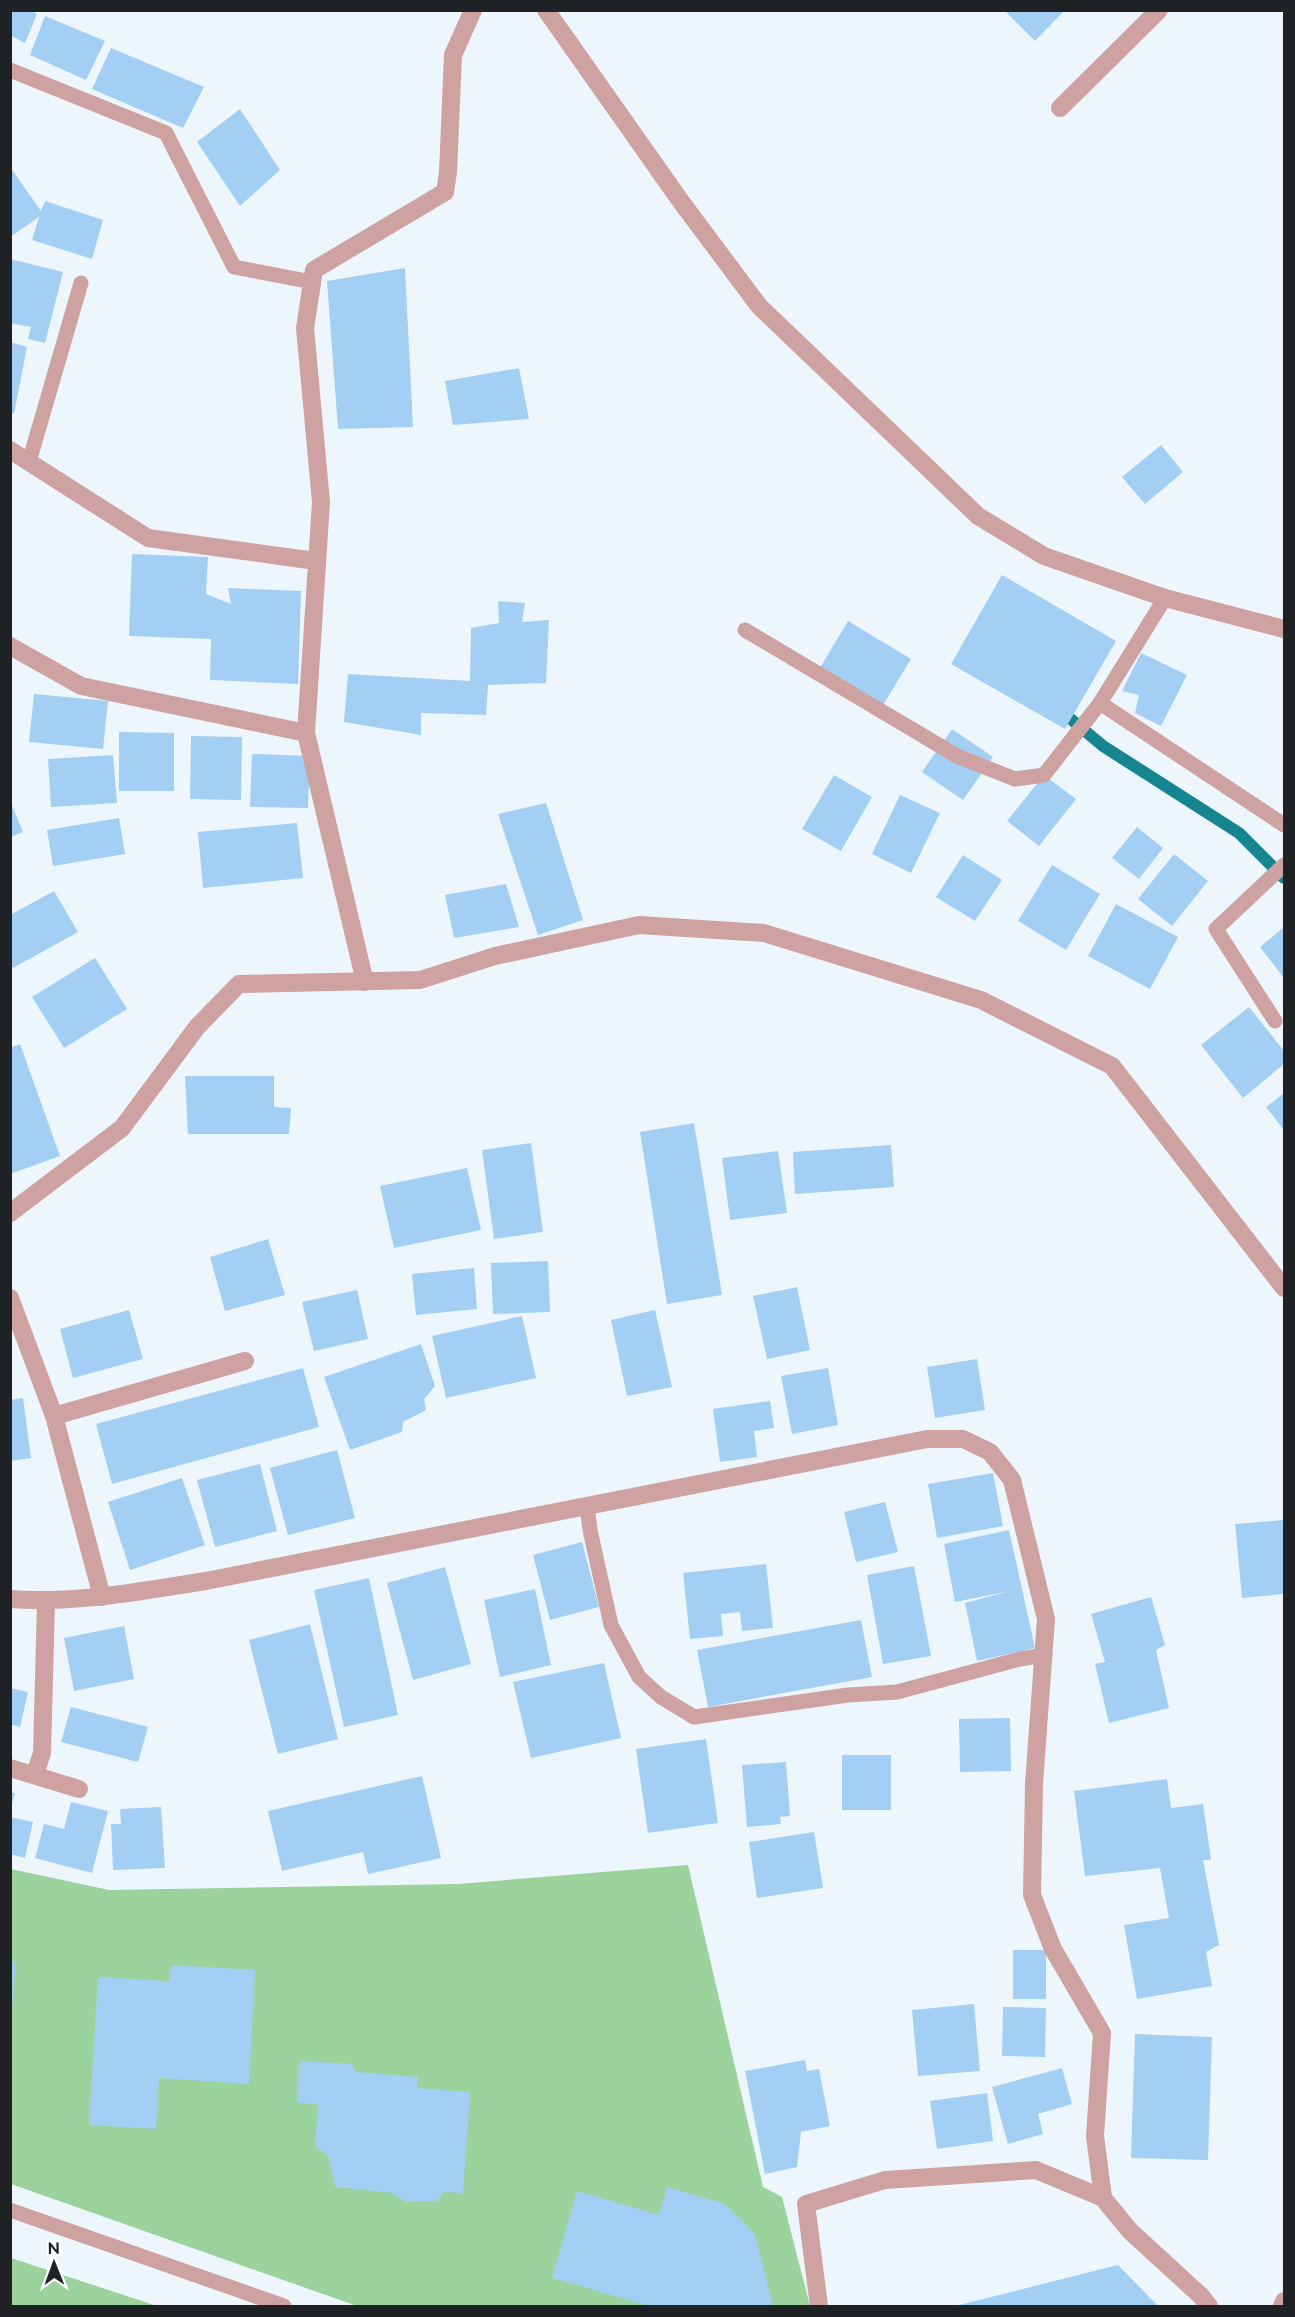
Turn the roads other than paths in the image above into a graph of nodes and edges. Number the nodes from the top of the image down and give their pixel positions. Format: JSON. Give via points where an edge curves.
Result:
{"nodes":[{"id":1,"x":473,"y":10,"type":"edge"},
{"id":2,"x":546,"y":10,"type":"edge"},
{"id":3,"x":1159,"y":10,"type":"edge"},
{"id":4,"x":10,"y":70,"type":"edge"},
{"id":5,"x":1060,"y":108,"type":"dead end"},
{"id":6,"x":312,"y":282,"type":"junction"},
{"id":7,"x":81,"y":283,"type":"dead end"},
{"id":8,"x":10,"y":450,"type":"edge"},
{"id":9,"x":29,"y":462,"type":"junction"},
{"id":10,"x":316,"y":561,"type":"junction"},
{"id":11,"x":1165,"y":598,"type":"junction"},
{"id":12,"x":1284,"y":629,"type":"edge"},
{"id":13,"x":745,"y":630,"type":"dead end"},
{"id":14,"x":10,"y":646,"type":"edge"},
{"id":15,"x":1099,"y":704,"type":"junction"},
{"id":16,"x":306,"y":733,"type":"junction"},
{"id":17,"x":1284,"y":825,"type":"edge"},
{"id":18,"x":1284,"y":865,"type":"edge"},
{"id":19,"x":365,"y":982,"type":"junction"},
{"id":20,"x":1275,"y":1021,"type":"dead end"},
{"id":21,"x":10,"y":1213,"type":"edge"},
{"id":22,"x":1284,"y":1288,"type":"edge"},
{"id":23,"x":10,"y":1298,"type":"edge"},
{"id":24,"x":245,"y":1361,"type":"dead end"},
{"id":25,"x":54,"y":1416,"type":"junction"},
{"id":26,"x":587,"y":1506,"type":"junction"},
{"id":27,"x":102,"y":1597,"type":"junction"},
{"id":28,"x":10,"y":1599,"type":"edge"},
{"id":29,"x":45,"y":1602,"type":"junction"},
{"id":30,"x":1045,"y":1655,"type":"junction"},
{"id":31,"x":10,"y":1768,"type":"edge"},
{"id":32,"x":35,"y":1774,"type":"junction"},
{"id":33,"x":79,"y":1789,"type":"dead end"},
{"id":34,"x":1104,"y":2199,"type":"junction"},
{"id":35,"x":10,"y":2211,"type":"edge"},
{"id":36,"x":1284,"y":2301,"type":"edge"},
{"id":37,"x":284,"y":2307,"type":"edge"},
{"id":38,"x":819,"y":2307,"type":"edge"},
{"id":39,"x":1209,"y":2307,"type":"edge"},
{"id":40,"x":1282,"y":2307,"type":"edge"}],
"edges":[{"from":1,"to":6,"type":"street","via":[[453,55],[445,192],[314,270]]},
{"from":2,"to":11,"type":"street","via":[[759,306],[978,516],[1044,556]]},
{"from":3,"to":5,"type":"street"},
{"from":4,"to":6,"type":"lane","via":[[166,133],[234,267]]},
{"from":6,"to":10,"type":"street","via":[[305,328],[321,502]]},
{"from":7,"to":9,"type":"lane"},
{"from":8,"to":9,"type":"street"},
{"from":9,"to":10,"type":"street","via":[[148,538]]},
{"from":10,"to":16,"type":"street"},
{"from":11,"to":12,"type":"street"},
{"from":11,"to":15,"type":"lane"},
{"from":13,"to":15,"type":"lane","via":[[957,756],[1015,779],[1044,775]]},
{"from":14,"to":16,"type":"street","via":[[81,686]]},
{"from":15,"to":17,"type":"lane"},
{"from":16,"to":19,"type":"street"},
{"from":18,"to":20,"type":"lane","via":[[1216,929]]},
{"from":19,"to":21,"type":"street","via":[[239,984],[197,1027],[122,1128]]},
{"from":19,"to":22,"type":"street","via":[[420,980],[495,956],[639,925],[764,933],[981,1000],[1112,1066]]},
{"from":23,"to":25,"type":"street"},
{"from":24,"to":25,"type":"street"},
{"from":25,"to":27,"type":"street"},
{"from":26,"to":27,"type":"street","via":[[206,1581]]},
{"from":26,"to":30,"type":"lane","via":[[611,1625],[639,1677],[694,1718],[848,1695],[897,1692]]},
{"from":26,"to":30,"type":"street","via":[[927,1439],[963,1439],[990,1452],[1012,1480],[1046,1619]]},
{"from":27,"to":29,"type":"street"},
{"from":28,"to":29,"type":"street"},
{"from":29,"to":32,"type":"street","via":[[42,1754]]},
{"from":30,"to":34,"type":"street","via":[[1034,1784],[1032,1895],[1053,1949],[1102,2033],[1095,2136]]},
{"from":31,"to":32,"type":"street"},
{"from":32,"to":33,"type":"street"},
{"from":34,"to":38,"type":"street","via":[[1036,2170],[885,2180],[806,2204]]},
{"from":34,"to":39,"type":"street","via":[[1130,2231]]},
{"from":35,"to":37,"type":"lane"},
{"from":36,"to":40,"type":"street"}]}
